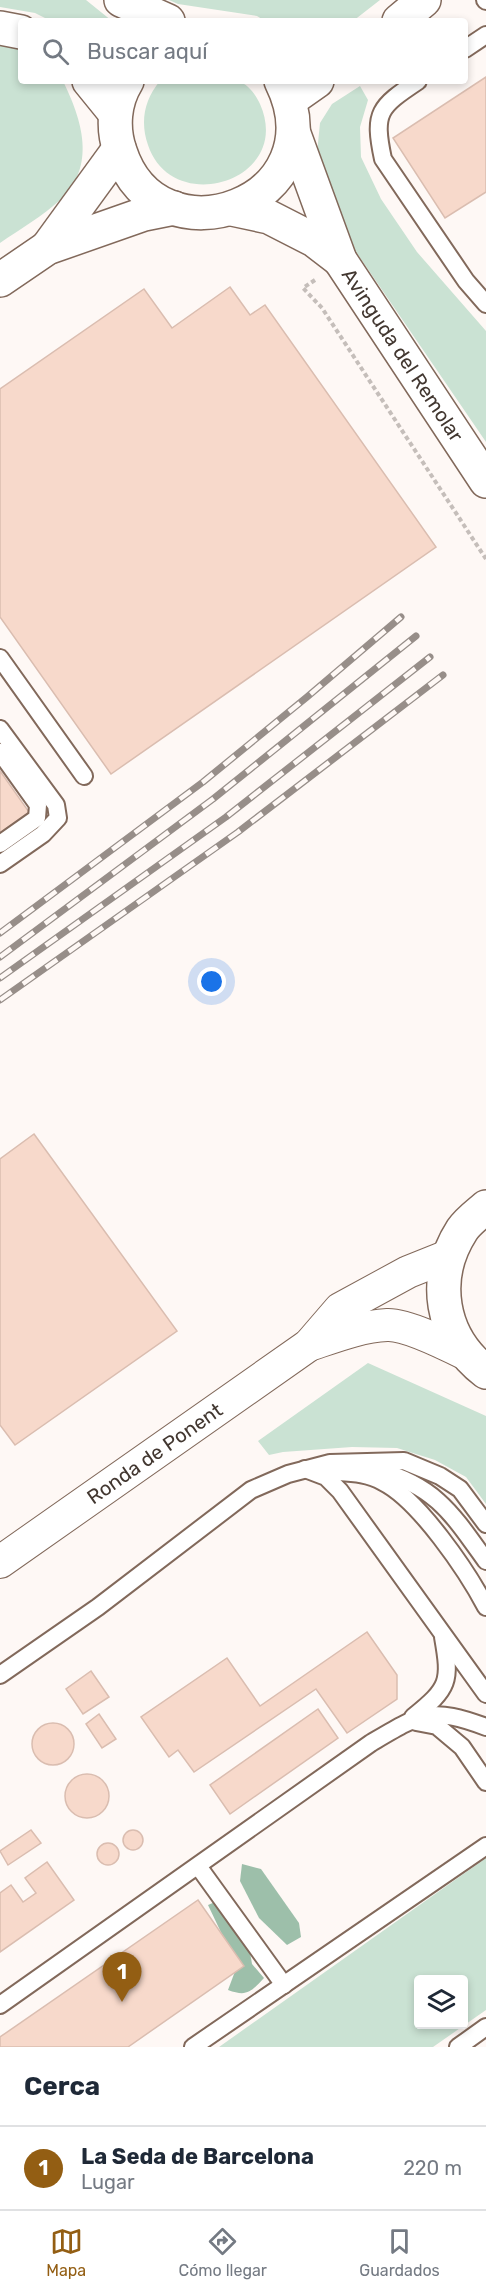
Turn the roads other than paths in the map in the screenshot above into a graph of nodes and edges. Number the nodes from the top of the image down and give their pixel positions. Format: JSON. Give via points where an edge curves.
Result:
{"nodes":[{"id":1,"x":121,"y":0,"type":"edge"},
{"id":2,"x":423,"y":0,"type":"edge"},
{"id":3,"x":161,"y":18,"type":"edge"},
{"id":4,"x":402,"y":18,"type":"edge"},
{"id":5,"x":0,"y":28,"type":"edge"},
{"id":6,"x":18,"y":31,"type":"edge"},
{"id":7,"x":486,"y":35,"type":"edge"},
{"id":8,"x":468,"y":47,"type":"edge"},
{"id":9,"x":91,"y":84,"type":"edge"},
{"id":10,"x":125,"y":84,"type":"edge"},
{"id":11,"x":307,"y":84,"type":"edge"},
{"id":12,"x":413,"y":84,"type":"edge"},
{"id":13,"x":286,"y":90,"type":"edge"},
{"id":14,"x":115,"y":113,"type":"junction"},
{"id":15,"x":294,"y":134,"type":"junction"},
{"id":16,"x":119,"y":149,"type":"junction"},
{"id":17,"x":174,"y":208,"type":"junction"},
{"id":18,"x":232,"y":209,"type":"junction"},
{"id":19,"x":47,"y":248,"type":"junction"},
{"id":20,"x":340,"y":260,"type":"junction"},
{"id":21,"x":0,"y":280,"type":"edge"},
{"id":22,"x":486,"y":304,"type":"edge"},
{"id":23,"x":486,"y":481,"type":"edge"},
{"id":24,"x":0,"y":658,"type":"edge"},
{"id":25,"x":0,"y":729,"type":"edge"},
{"id":26,"x":0,"y":752,"type":"edge"},
{"id":27,"x":84,"y":776,"type":"dead end"},
{"id":28,"x":0,"y":844,"type":"edge"},
{"id":29,"x":0,"y":864,"type":"edge"},
{"id":30,"x":486,"y":1207,"type":"edge"},
{"id":31,"x":448,"y":1256,"type":"junction"},
{"id":32,"x":309,"y":1345,"type":"junction"},
{"id":33,"x":476,"y":1363,"type":"edge"},
{"id":34,"x":305,"y":1469,"type":"junction"},
{"id":35,"x":486,"y":1524,"type":"edge"},
{"id":36,"x":486,"y":1561,"type":"edge"},
{"id":37,"x":0,"y":1562,"type":"edge"},
{"id":38,"x":486,"y":1607,"type":"edge"},
{"id":39,"x":442,"y":1634,"type":"junction"},
{"id":40,"x":0,"y":1675,"type":"edge"},
{"id":41,"x":486,"y":1694,"type":"edge"},
{"id":42,"x":409,"y":1721,"type":"junction"},
{"id":43,"x":486,"y":1727,"type":"edge"},
{"id":44,"x":486,"y":1782,"type":"edge"},
{"id":45,"x":486,"y":1846,"type":"edge"},
{"id":46,"x":198,"y":1866,"type":"junction"},
{"id":47,"x":284,"y":1985,"type":"junction"},
{"id":48,"x":0,"y":2005,"type":"edge"},
{"id":49,"x":486,"y":2027,"type":"edge"},
{"id":50,"x":193,"y":2047,"type":"edge"},
{"id":51,"x":458,"y":2047,"type":"edge"}],
"edges":[{"from":1,"to":3,"type":"main road"},
{"from":2,"to":4,"type":"main road"},
{"from":5,"to":6,"type":"main road"},
{"from":7,"to":8,"type":"lane"},
{"from":9,"to":14,"type":"main road"},
{"from":10,"to":14,"type":"main road"},
{"from":11,"to":13,"type":"main road"},
{"from":12,"to":22,"type":"lane","via":[[389,100],[380,115],[383,159]]},
{"from":13,"to":15,"type":"main road"},
{"from":14,"to":16,"type":"main road"},
{"from":15,"to":18,"type":"main road","via":[[285,162],[272,183],[254,199]]},
{"from":15,"to":20,"type":"main road","name":"Avinguda del Remolar"},
{"from":16,"to":17,"type":"main road","via":[[138,186]]},
{"from":16,"to":19,"type":"main road"},
{"from":17,"to":18,"type":"main road","via":[[207,214]]},
{"from":17,"to":19,"type":"main road","via":[[144,214]]},
{"from":18,"to":20,"type":"main road","name":"Avinguda del Remolar","via":[[269,217],[314,240]]},
{"from":19,"to":21,"type":"main road"},
{"from":20,"to":23,"type":"main road","name":"Avinguda del Remolar"},
{"from":24,"to":27,"type":"lane"},
{"from":25,"to":29,"type":"lane","via":[[56,805],[58,818],[43,834]]},
{"from":26,"to":28,"type":"lane","via":[[38,805],[37,818]]},
{"from":30,"to":31,"type":"main road","via":[[464,1228]]},
{"from":31,"to":32,"type":"street","name":"Ronda de Ponent","via":[[408,1272],[340,1309]]},
{"from":31,"to":33,"type":"main road","via":[[442,1290],[449,1324]]},
{"from":32,"to":33,"type":"street","name":"Ronda de Ponent","via":[[388,1324],[430,1337]]},
{"from":32,"to":37,"type":"street","name":"Ronda de Ponent"},
{"from":34,"to":35,"type":"lane","via":[[330,1463],[404,1461],[460,1489]]},
{"from":34,"to":36,"type":"lane","via":[[354,1467],[379,1470],[406,1480],[451,1512]]},
{"from":34,"to":38,"type":"lane","via":[[363,1473],[385,1482],[410,1501]]},
{"from":34,"to":39,"type":"lane","via":[[326,1477],[340,1491]]},
{"from":34,"to":40,"type":"lane","via":[[251,1490],[98,1607]]},
{"from":39,"to":41,"type":"lane"},
{"from":39,"to":42,"type":"lane","via":[[449,1669],[446,1684]]},
{"from":42,"to":43,"type":"lane","via":[[433,1714],[458,1717]]},
{"from":42,"to":44,"type":"lane","via":[[437,1726],[462,1747]]},
{"from":42,"to":46,"type":"lane","via":[[371,1743]]},
{"from":45,"to":47,"type":"lane"},
{"from":46,"to":47,"type":"lane"},
{"from":46,"to":48,"type":"lane"},
{"from":47,"to":50,"type":"lane"},
{"from":49,"to":51,"type":"lane"}]}
